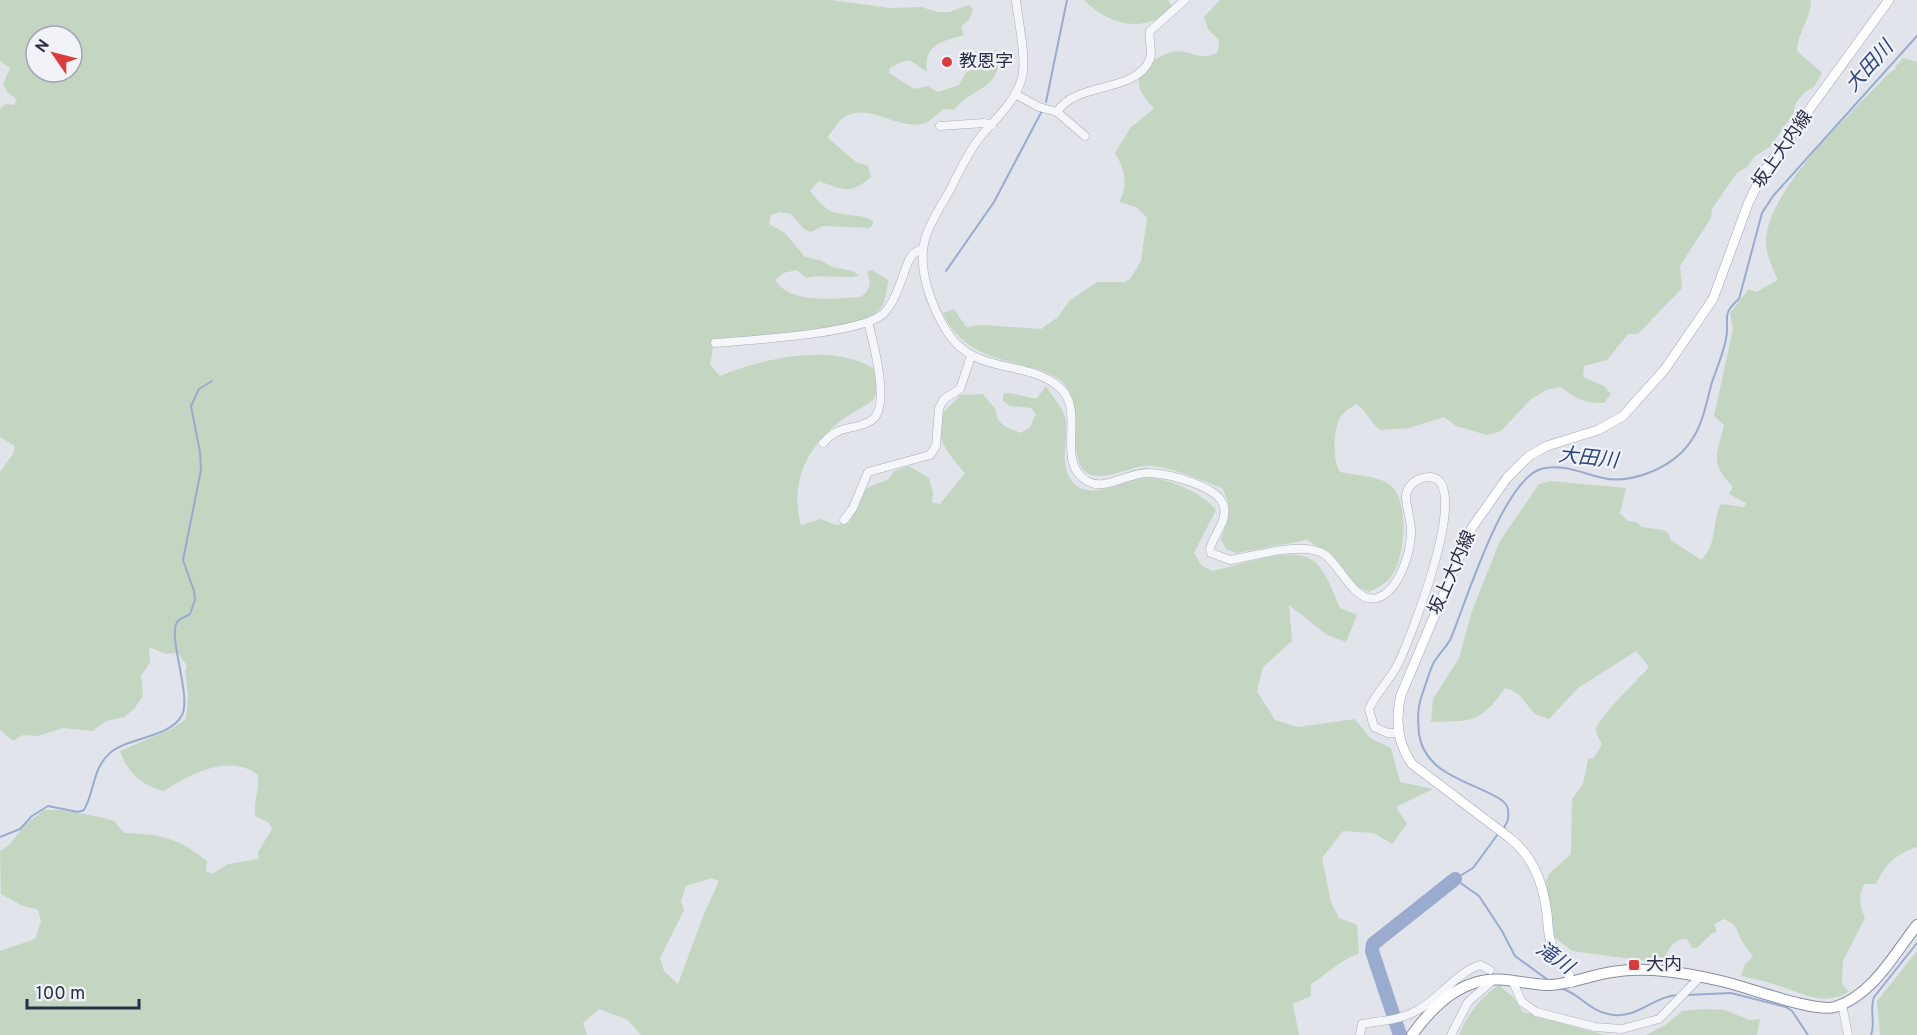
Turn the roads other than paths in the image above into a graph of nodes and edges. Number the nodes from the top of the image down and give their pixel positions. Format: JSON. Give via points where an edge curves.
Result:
{"nodes":[{"id":1,"x":1016,"y":0,"type":"edge"},
{"id":2,"x":1185,"y":0,"type":"edge"},
{"id":3,"x":1889,"y":0,"type":"edge"},
{"id":4,"x":1015,"y":94,"type":"junction"},
{"id":5,"x":1057,"y":112,"type":"junction"},
{"id":6,"x":992,"y":125,"type":"junction"},
{"id":7,"x":940,"y":126,"type":"dead end"},
{"id":8,"x":1085,"y":136,"type":"dead end"},
{"id":9,"x":923,"y":248,"type":"junction"},
{"id":10,"x":868,"y":322,"type":"junction"},
{"id":11,"x":715,"y":343,"type":"dead end"},
{"id":12,"x":971,"y":356,"type":"junction"},
{"id":13,"x":823,"y":443,"type":"dead end"},
{"id":14,"x":844,"y":519,"type":"dead end"},
{"id":15,"x":1398,"y":733,"type":"junction"},
{"id":16,"x":1917,"y":925,"type":"edge"},
{"id":17,"x":1491,"y":974,"type":"junction"},
{"id":18,"x":1701,"y":977,"type":"junction"},
{"id":19,"x":1512,"y":980,"type":"junction"},
{"id":20,"x":1566,"y":983,"type":"junction"},
{"id":21,"x":1842,"y":1004,"type":"junction"},
{"id":22,"x":1360,"y":1035,"type":"edge"},
{"id":23,"x":1412,"y":1035,"type":"edge"},
{"id":24,"x":1451,"y":1035,"type":"edge"},
{"id":25,"x":1848,"y":1035,"type":"edge"}],
"edges":[{"from":1,"to":4,"type":"street","via":[[1023,76]]},
{"from":2,"to":5,"type":"street","via":[[1149,31],[1151,53],[1142,70],[1113,85],[1087,91]]},
{"from":3,"to":15,"type":"main road","name":"坂上大内線","via":[[1763,173],[1713,299],[1665,369],[1623,416],[1598,430],[1547,446],[1529,456],[1507,478],[1471,529],[1401,695]]},
{"from":4,"to":5,"type":"street"},
{"from":4,"to":6,"type":"street"},
{"from":5,"to":8,"type":"street"},
{"from":6,"to":7,"type":"street"},
{"from":6,"to":9,"type":"street","via":[[971,150]]},
{"from":9,"to":10,"type":"street","via":[[909,260],[883,315]]},
{"from":9,"to":12,"type":"street","via":[[924,271],[941,320],[957,345]]},
{"from":10,"to":11,"type":"street","via":[[818,333]]},
{"from":10,"to":13,"type":"street","via":[[880,369],[878,413],[871,421],[834,431]]},
{"from":12,"to":14,"type":"street","via":[[960,389],[944,399],[939,408],[933,452],[868,472],[853,508]]},
{"from":12,"to":15,"type":"street","via":[[1046,379],[1059,387],[1066,396],[1072,419],[1071,461],[1088,482],[1103,484],[1130,474],[1150,472],[1213,490],[1224,505],[1224,516],[1211,543],[1211,553],[1230,560],[1313,549],[1326,555],[1369,599],[1383,596],[1408,554],[1409,487],[1416,479],[1427,477],[1438,482],[1444,489],[1446,513],[1442,540],[1405,650],[1369,709],[1374,726]]},
{"from":15,"to":20,"type":"main road","name":"坂上大内線","via":[[1403,750],[1418,770],[1523,850],[1538,874],[1551,943],[1566,964]]},
{"from":16,"to":21,"type":"highway","via":[[1872,984]]},
{"from":17,"to":19,"type":"highway"},
{"from":17,"to":22,"type":"street","via":[[1480,965],[1470,969],[1418,1010],[1400,1018],[1362,1024]]},
{"from":17,"to":23,"type":"highway","via":[[1451,996]]},
{"from":17,"to":24,"type":"street","via":[[1468,1002]]},
{"from":18,"to":19,"type":"street","via":[[1659,1019],[1622,1029],[1595,1027],[1527,1008]]},
{"from":18,"to":20,"type":"highway","via":[[1629,970]]},
{"from":18,"to":21,"type":"highway","via":[[1819,1007]]},
{"from":19,"to":20,"type":"highway"},
{"from":21,"to":25,"type":"street"}]}
